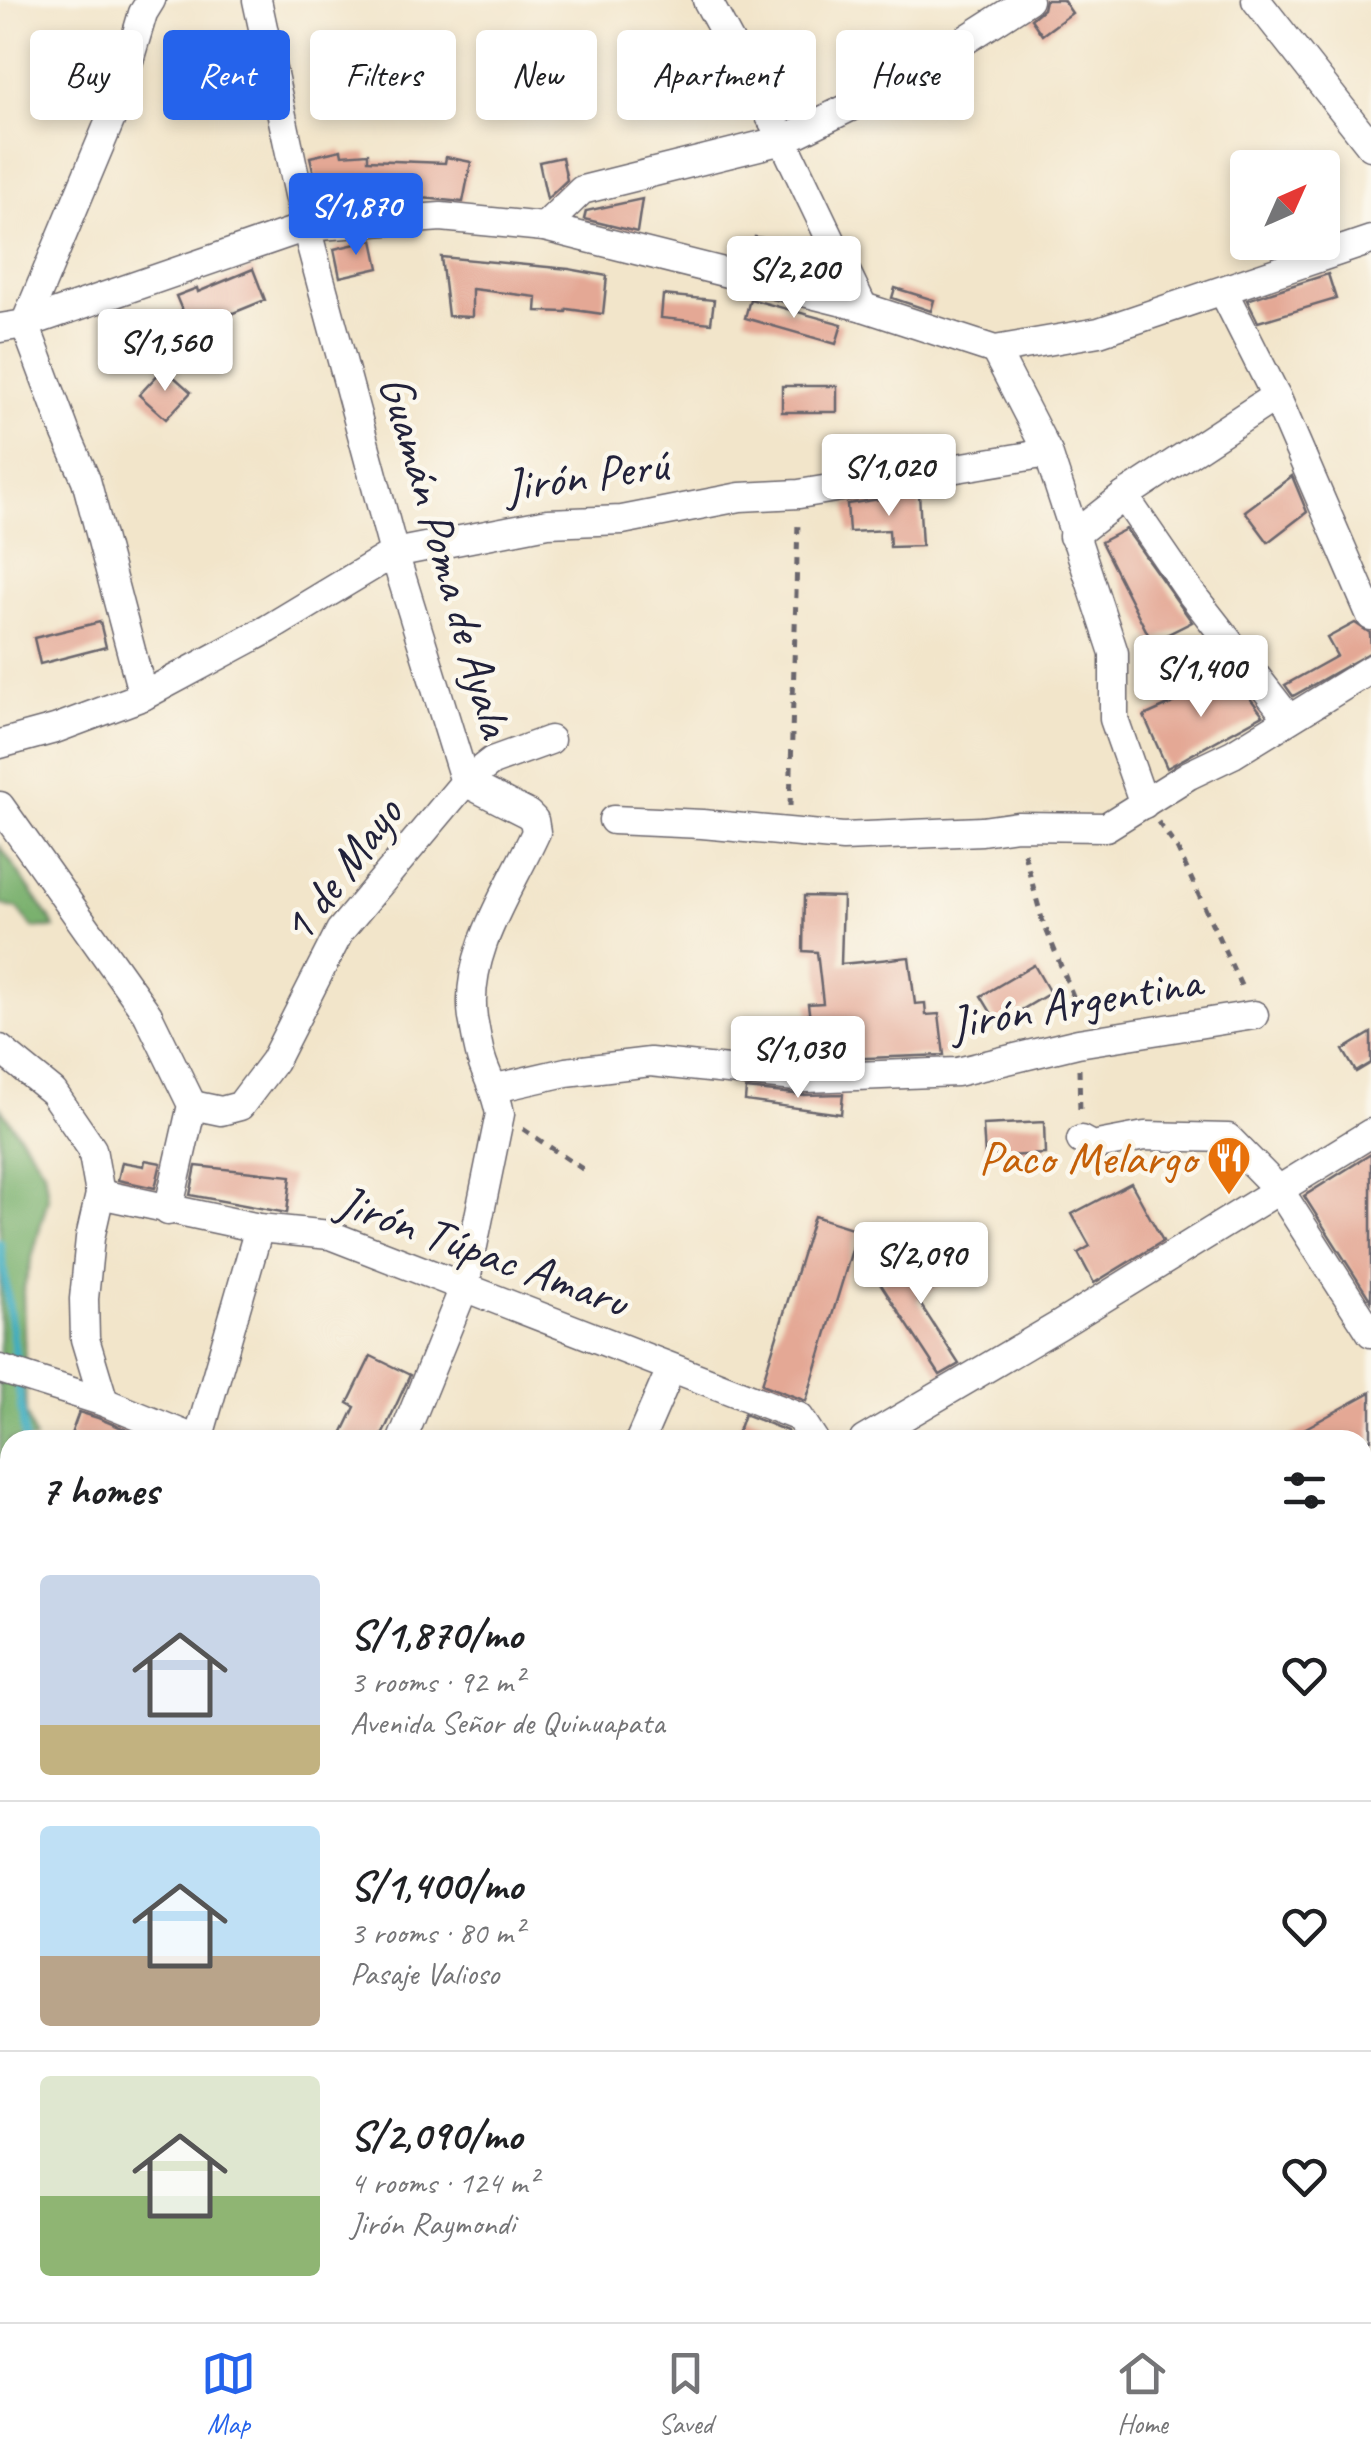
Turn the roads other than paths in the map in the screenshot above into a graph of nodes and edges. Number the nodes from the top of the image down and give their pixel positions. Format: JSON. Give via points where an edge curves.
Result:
{"nodes":[{"id":1,"x":152,"y":0,"type":"edge"},
{"id":2,"x":257,"y":0,"type":"edge"},
{"id":3,"x":707,"y":0,"type":"edge"},
{"id":4,"x":1028,"y":0,"type":"edge"},
{"id":5,"x":1256,"y":0,"type":"edge"},
{"id":6,"x":783,"y":140,"type":"junction"},
{"id":7,"x":1371,"y":146,"type":"edge"},
{"id":8,"x":306,"y":227,"type":"junction"},
{"id":9,"x":544,"y":228,"type":"junction"},
{"id":10,"x":1371,"y":240,"type":"edge"},
{"id":11,"x":1223,"y":291,"type":"junction"},
{"id":12,"x":863,"y":307,"type":"junction"},
{"id":13,"x":13,"y":326,"type":"edge"},
{"id":14,"x":996,"y":350,"type":"junction"},
{"id":15,"x":1276,"y":396,"type":"junction"},
{"id":16,"x":1048,"y":453,"type":"junction"},
{"id":17,"x":1124,"y":496,"type":"junction"},
{"id":18,"x":1073,"y":536,"type":"junction"},
{"id":19,"x":394,"y":553,"type":"junction"},
{"id":20,"x":1371,"y":616,"type":"edge"},
{"id":21,"x":1371,"y":669,"type":"edge"},
{"id":22,"x":142,"y":696,"type":"junction"},
{"id":23,"x":1288,"y":719,"type":"junction"},
{"id":24,"x":550,"y":740,"type":"dead end"},
{"id":25,"x":0,"y":744,"type":"edge"},
{"id":26,"x":465,"y":782,"type":"junction"},
{"id":27,"x":1144,"y":804,"type":"junction"},
{"id":28,"x":0,"y":806,"type":"edge"},
{"id":29,"x":613,"y":820,"type":"dead end"},
{"id":30,"x":1254,"y":1016,"type":"road end"},
{"id":31,"x":0,"y":1049,"type":"edge"},
{"id":32,"x":498,"y":1101,"type":"junction"},
{"id":33,"x":192,"y":1105,"type":"junction"},
{"id":34,"x":1371,"y":1133,"type":"edge"},
{"id":35,"x":1081,"y":1140,"type":"road end"},
{"id":36,"x":1280,"y":1191,"type":"junction"},
{"id":37,"x":100,"y":1194,"type":"junction"},
{"id":38,"x":168,"y":1211,"type":"junction"},
{"id":39,"x":259,"y":1228,"type":"junction"},
{"id":40,"x":465,"y":1285,"type":"junction"},
{"id":41,"x":1371,"y":1333,"type":"edge"},
{"id":42,"x":671,"y":1369,"type":"junction"},
{"id":43,"x":0,"y":1370,"type":"edge"},
{"id":44,"x":104,"y":1402,"type":"junction"},
{"id":45,"x":173,"y":1430,"type":"edge"},
{"id":46,"x":200,"y":1430,"type":"edge"},
{"id":47,"x":406,"y":1430,"type":"edge"},
{"id":48,"x":644,"y":1430,"type":"edge"},
{"id":49,"x":808,"y":1430,"type":"edge"},
{"id":50,"x":881,"y":1430,"type":"edge"}],
"edges":[{"from":1,"to":13,"type":"street","via":[[114,110]]},
{"from":2,"to":8,"type":"street","name":"Guamán Poma de Ayala"},
{"from":3,"to":6,"type":"street"},
{"from":4,"to":6,"type":"street","via":[[895,86]]},
{"from":5,"to":7,"type":"street"},
{"from":6,"to":9,"type":"street","via":[[582,190]]},
{"from":6,"to":12,"type":"street"},
{"from":8,"to":9,"type":"street","via":[[441,216]]},
{"from":8,"to":13,"type":"street"},
{"from":8,"to":19,"type":"street","name":"Guamán Poma de Ayala"},
{"from":9,"to":12,"type":"street"},
{"from":10,"to":11,"type":"street"},
{"from":11,"to":14,"type":"street","via":[[1099,332]]},
{"from":11,"to":15,"type":"street"},
{"from":12,"to":14,"type":"street"},
{"from":13,"to":22,"type":"street","via":[[86,480]]},
{"from":14,"to":16,"type":"street"},
{"from":15,"to":17,"type":"street"},
{"from":15,"to":20,"type":"street"},
{"from":16,"to":18,"type":"street"},
{"from":16,"to":19,"type":"street","name":"Jirón Perú","via":[[622,520],[548,523]]},
{"from":17,"to":18,"type":"street"},
{"from":17,"to":23,"type":"street"},
{"from":18,"to":27,"type":"street","via":[[1114,653],[1114,719]]},
{"from":19,"to":22,"type":"street","name":"Jirón Perú"},
{"from":19,"to":26,"type":"street","name":"Guamán Poma de Ayala"},
{"from":21,"to":23,"type":"street"},
{"from":22,"to":25,"type":"street","name":"Jirón Perú"},
{"from":23,"to":27,"type":"street"},
{"from":24,"to":26,"type":"street","name":"1 de Mayo","via":[[492,761]]},
{"from":26,"to":32,"type":"street","name":"Guamán Poma de Ayala","via":[[528,814],[536,832],[471,978],[483,1064]]},
{"from":26,"to":33,"type":"street","name":"1 de Mayo","via":[[340,931],[274,1061],[240,1106],[221,1111]]},
{"from":27,"to":29,"type":"street","via":[[1106,827],[888,836]]},
{"from":28,"to":33,"type":"street","via":[[148,1016]]},
{"from":30,"to":32,"type":"street","name":"Jirón Argentina","via":[[1078,1042],[957,1072],[806,1078],[650,1062],[566,1072]]},
{"from":31,"to":37,"type":"street","via":[[53,1092],[92,1150]]},
{"from":32,"to":40,"type":"street"},
{"from":33,"to":38,"type":"street"},
{"from":34,"to":36,"type":"street"},
{"from":35,"to":36,"type":"street","via":[[1092,1146],[1144,1136],[1228,1138]]},
{"from":36,"to":41,"type":"street"},
{"from":36,"to":50,"type":"street"},
{"from":37,"to":38,"type":"street","name":"Jirón Túpac Amaru"},
{"from":37,"to":44,"type":"street","via":[[84,1300],[85,1339]]},
{"from":38,"to":39,"type":"street","name":"Jirón Túpac Amaru"},
{"from":39,"to":40,"type":"street","name":"Jirón Túpac Amaru","via":[[330,1235]]},
{"from":39,"to":46,"type":"street"},
{"from":40,"to":42,"type":"street","name":"Jirón Túpac Amaru"},
{"from":40,"to":47,"type":"street"},
{"from":42,"to":48,"type":"street"},
{"from":42,"to":49,"type":"street","name":"Jirón Túpac Amaru","via":[[799,1416]]},
{"from":43,"to":44,"type":"street"},
{"from":44,"to":45,"type":"street"}]}
